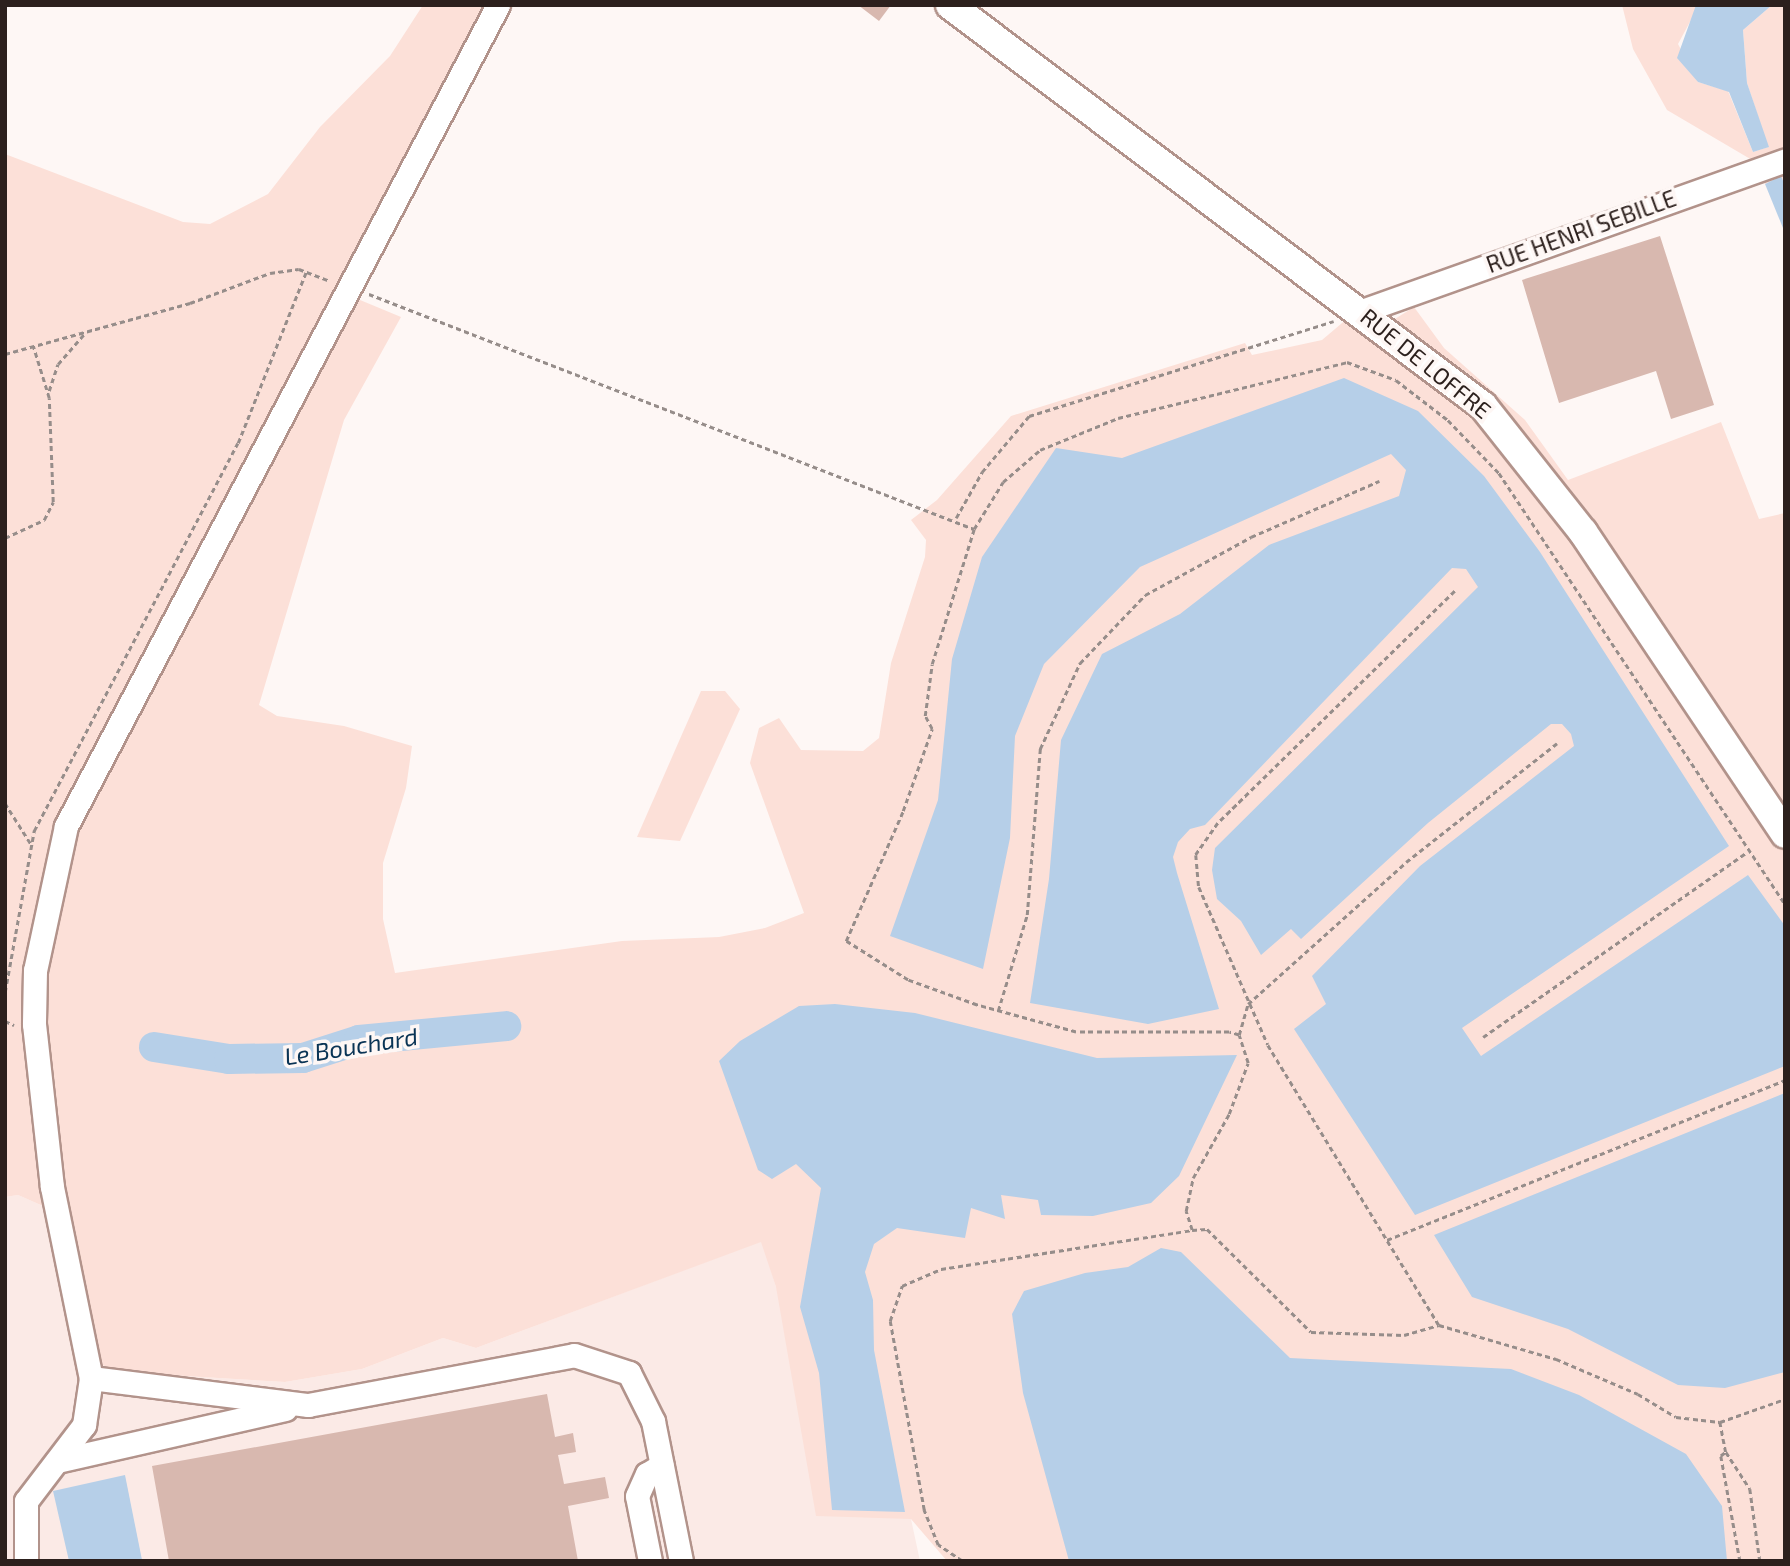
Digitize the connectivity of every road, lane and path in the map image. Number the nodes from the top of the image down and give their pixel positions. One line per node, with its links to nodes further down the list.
1 (498, 5): 5 (lane)
2 (950, 5): 6 (main road, RUE DE LOFFRE)
3 (1785, 160): 6 (lane, RUE HENRI SEBILLE)
4 (306, 271): 5 (path); 8 (path); 20 (path)
5 (351, 286): 13 (path); 32 (lane)
6 (1369, 307): 19 (main road, RUE DE LOFFRE)
7 (1335, 319): 13 (path)
8 (88, 330): 9 (path); 11 (path)
9 (33, 346): 10 (path); 11 (path)
10 (5, 354)
11 (49, 398): 15 (path)
12 (1379, 481): 25 (path)
13 (956, 518): 14 (path)
14 (974, 529): 21 (path); 25 (path)
15 (5, 538)
16 (1455, 591): 24 (path)
17 (1557, 743): 24 (path)
18 (5, 803): 20 (path)
19 (1785, 834)
20 (31, 844): 23 (path)
21 (1747, 852): 22 (path); 27 (path)
22 (1785, 904)
23 (5, 992)
24 (1248, 1004): 26 (path); 30 (path)
25 (998, 1011): 26 (path)
26 (1238, 1035): 29 (path)
27 (1483, 1037)
28 (1785, 1080): 30 (path)
29 (1192, 1230): 31 (path); 42 (path)
30 (1387, 1240): 31 (path)
31 (1438, 1325): 35 (path)
32 (91, 1378): 34 (lane); 37 (lane)
33 (1785, 1399): 35 (path)
34 (308, 1405): 37 (lane); 38 (lane)
35 (1720, 1422): 36 (path)
36 (1726, 1452): 43 (path); 44 (path)
37 (57, 1461): 39 (lane)
38 (662, 1465): 40 (lane); 41 (lane)
39 (26, 1561)
40 (650, 1561)
41 (681, 1561)
42 (962, 1561)
43 (1740, 1561)
44 (1760, 1561)

